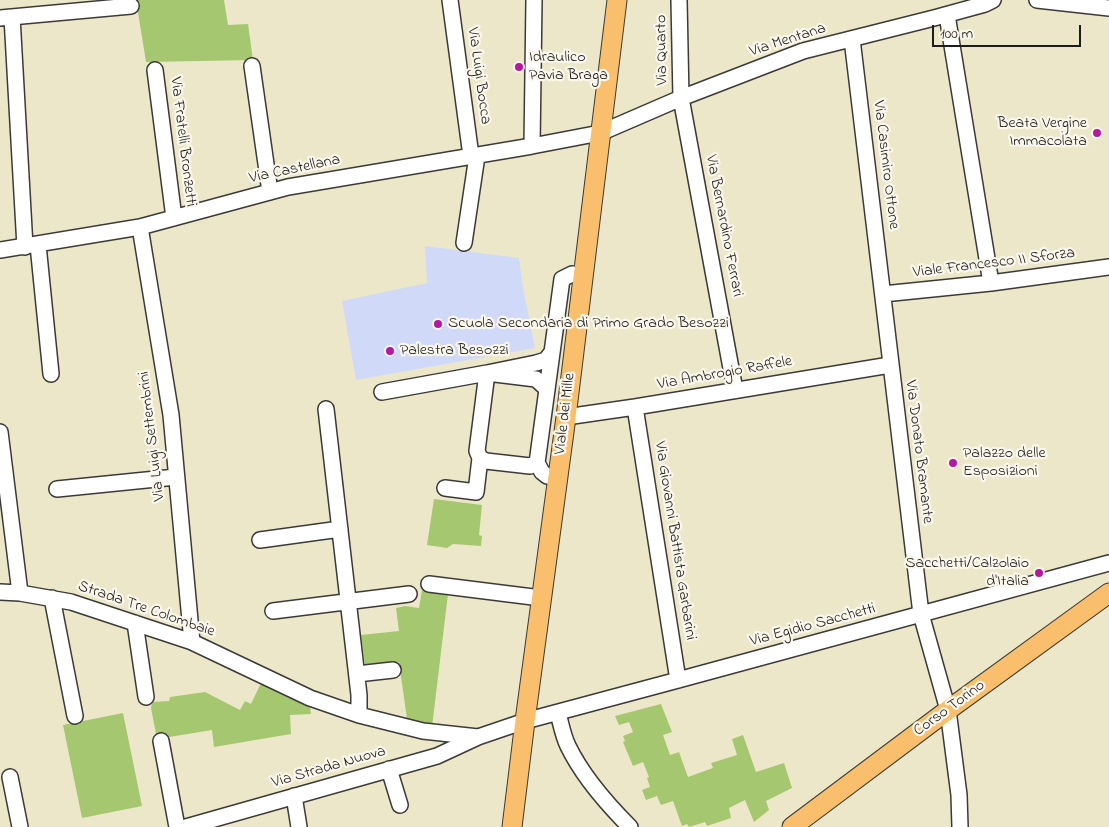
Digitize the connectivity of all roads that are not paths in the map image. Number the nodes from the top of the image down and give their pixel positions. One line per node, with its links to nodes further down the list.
1 (450, 0): 18 (street, Via Luigi Bocca)
2 (534, 0): 17 (street)
3 (606, 0): 16 (main road, Viale dei Mille)
4 (617, 0): 16 (main road, Viale dei Mille)
5 (679, 0): 15 (street, Via Quarto)
6 (993, 0): 10 (street, Via Mentana)
7 (1036, 0): 9 (street)
8 (131, 6): 11 (street)
9 (1109, 8)
10 (947, 14): 12 (street, Via Mentana); 27 (street)
11 (6, 18): 23 (street)
12 (852, 39): 15 (street, Via Mentana); 28 (street, Via Casimiro Ottone)
13 (252, 66): 19 (street)
14 (155, 70): 20 (street, Via Fratelli Bronzetti)
15 (681, 98): 16 (street, Via Mentana); 34 (street, Via Bernardino Ferrari)
16 (594, 134): 17 (street, Via Castellana); 26 (main road, Viale dei Mille)
17 (532, 146): 18 (street, Via Castellana)
18 (474, 156): 19 (street, Via Castellana); 22 (street, Via Luigi Bocca)
19 (270, 192): 20 (street, Via Castellana)
20 (174, 218): 21 (street, Via Castellana)
21 (140, 227): 23 (street, Via Castellana); 42 (street, Via Luigi Settembrini)
22 (464, 243)
23 (31, 246): 24 (street, Via Castellana); 32 (street)
24 (0, 250)
25 (1109, 268): 27 (street, Viale Francesco II Sforza)
26 (578, 275): 29 (street); 38 (main road, Viale dei Mille); 41 (main road, Viale dei Mille)
27 (991, 283): 28 (street, Viale Francesco II Sforza)
28 (883, 294): 30 (street, Via Donato Bramante)
29 (552, 352): 31 (street); 33 (street)
30 (890, 365): 34 (street, Via Ambrogio Raffele); 57 (street, Via Donato Bramante)
31 (487, 373): 33 (street); 35 (street); 40 (street)
32 (52, 374)
33 (547, 389): 41 (street)
34 (735, 390): 36 (street, Via Ambrogio Raffele)
35 (382, 392)
36 (635, 407): 38 (street, Via Ambrogio Raffele); 62 (street, Via Giovanni Battista Garbarini)
37 (326, 409): 45 (street)
38 (566, 417): 68 (main road, Viale dei Mille)
39 (0, 432): 50 (street)
40 (480, 458): 41 (street); 43 (street)
41 (542, 470): 53 (main road, Viale dei Mille)
42 (176, 477): 44 (street); 59 (street, Via Luigi Settembrini)
43 (445, 488)
44 (57, 489)
45 (340, 529): 46 (street); 55 (street)
46 (260, 540)
47 (1109, 563): 57 (street, Via Egidio Sacchetti)
48 (429, 584): 53 (street)
49 (0, 592): 50 (street, Strada Tre Colombaie)
50 (20, 593): 54 (street, Strada Tre Colombaie)
51 (1109, 593): 64 (main road, Corso Torino)
52 (409, 594): 55 (street)
53 (533, 597): 68 (main road, Viale dei Mille)
54 (52, 598): 58 (street, Strada Tre Colombaie); 67 (street)
55 (348, 602): 56 (street); 61 (street)
56 (273, 611)
57 (921, 614): 62 (street, Via Egidio Sacchetti); 64 (street, Via Donato Bramante)
58 (135, 623): 59 (street, Strada Tre Colombaie); 63 (street)
59 (192, 642): 66 (street, Strada Tre Colombaie)
60 (392, 670): 61 (street)
61 (357, 674): 66 (street)
62 (678, 680): 65 (street, Via Egidio Sacchetti)
63 (146, 697)
64 (948, 710): 82 (main road, Corso Torino); 83 (street, Via Donato Bramante)
65 (558, 713): 68 (street, Via Egidio Sacchetti); 81 (street)
66 (359, 715): 69 (street, Strada Tre Colombaie)
67 (75, 716)
68 (520, 722): 69 (street, Strada Tre Colombaie); 79 (main road, Viale dei Mille); 80 (main road, Viale dei Mille)
69 (478, 737): 71 (street, Via Strada Nuova)
70 (161, 741): 76 (street)
71 (389, 769): 73 (street, Via Strada Nuova); 74 (street)
72 (10, 777): 75 (street)
73 (294, 796): 77 (street, Via Strada Nuova); 78 (street)
74 (400, 805)
75 (20, 827)
76 (178, 827)
77 (186, 827)
78 (299, 827)
79 (504, 827)
80 (512, 827)
81 (630, 827)
82 (792, 827)
83 (960, 827)

